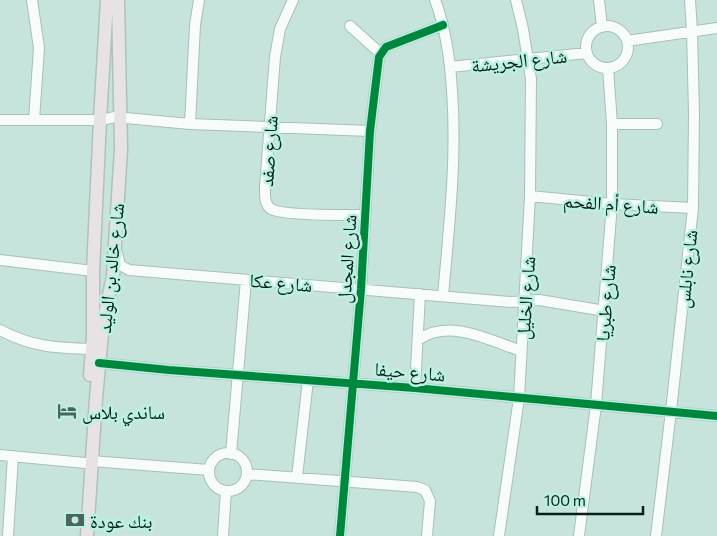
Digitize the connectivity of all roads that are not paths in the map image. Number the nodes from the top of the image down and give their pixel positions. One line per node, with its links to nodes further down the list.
1 (32, 0): 25 (street)
2 (107, 0): 21 (main road, شارع خالد بن الوليد)
3 (118, 0): 22 (main road, شارع خالد بن الوليد)
4 (199, 0): 27 (street)
5 (293, 0): 30 (street, شارع صفد)
6 (435, 0): 10 (street)
7 (516, 0): 18 (street, شارع الخليل)
8 (599, 0): 12 (street)
9 (690, 0): 14 (street, شارع نابلس)
10 (443, 24): 16 (street); 19 (street)
11 (350, 26): 16 (street)
12 (602, 27): 15 (street); 17 (street)
13 (717, 28): 14 (street)
14 (692, 31): 15 (street); 34 (street, شارع نابلس)
15 (627, 41): 20 (street)
16 (380, 53): 31 (street, شارع المجدل)
17 (587, 53): 18 (street, شارع الجريشة); 20 (street)
18 (528, 58): 19 (street, شارع الجريشة); 32 (street, شارع الخليل)
19 (450, 67): 43 (street)
20 (608, 68): 28 (street, شارع طبريا)
21 (101, 104): 22 (main road); 26 (main road, شارع خالد بن الوليد)
22 (119, 104): 23 (main road, شارع خالد بن الوليد)
23 (122, 119): 26 (street); 27 (street); 36 (main road, شارع خالد بن الوليد)
24 (0, 120): 25 (street)
25 (34, 120): 26 (street)
26 (100, 120): 38 (main road, شارع خالد بن الوليد)
27 (190, 124): 30 (street)
28 (612, 124): 29 (street); 33 (street, شارع طبريا)
29 (657, 124)
30 (270, 127): 31 (street); 35 (street, شارع صفد)
31 (370, 131): 35 (street, شارع المجدل)
32 (530, 196): 33 (street, شارع أم الفحم); 44 (street, شارع الخليل)
33 (612, 204): 34 (street, شارع أم الفحم); 45 (street, شارع طبريا)
34 (693, 208): 57 (street, شارع نابلس)
35 (366, 215): 41 (street, شارع المجدل)
36 (114, 245): 39 (main road, شارع خالد بن الوليد); 40 (street, شارع عكا)
37 (0, 260): 38 (street)
38 (93, 271): 39 (main road); 48 (main road, شارع خالد بن الوليد)
39 (113, 276): 50 (main road, شارع خالد بن الوليد)
40 (246, 280): 41 (street, شارع عكا); 51 (street)
41 (362, 289): 42 (street, شارع عكا); 53 (street, شارع المجدل)
42 (420, 294): 43 (street, شارع عكا); 47 (street)
43 (443, 296): 44 (street, شارع عكا)
44 (524, 301): 45 (street, شارع عكا); 49 (street, شارع الخليل)
45 (604, 311): 56 (street, شارع طبريا)
46 (0, 330): 48 (street)
47 (418, 340): 49 (street); 54 (street)
48 (92, 349): 62 (main road, شارع خالد بن الوليد)
49 (521, 351): 55 (street, شارع الخليل)
50 (99, 363): 51 (street, شارع حيفا); 62 (main road, شارع خالد بن الوليد)
51 (238, 375): 52 (street, شارع حيفا); 59 (street)
52 (308, 380): 53 (street, شارع حيفا); 65 (street)
53 (353, 383): 54 (street, شارع حيفا); 66 (street, شارع المجدل)
54 (415, 388): 55 (street, شارع حيفا)
55 (519, 398): 56 (street, شارع حيفا); 74 (street, شارع الخليل)
56 (596, 405): 57 (street, شارع حيفا); 75 (street, شارع طبريا)
57 (672, 412): 58 (street, شارع حيفا); 76 (street, شارع نابلس)
58 (717, 416)
59 (231, 454): 63 (street); 64 (street)
60 (0, 455): 61 (street)
61 (13, 456): 62 (street); 68 (street)
62 (88, 462): 63 (street); 69 (main road, شارع خالد بن الوليد); 70 (main road, شارع خالد بن الوليد)
63 (210, 470): 67 (street)
64 (247, 474): 65 (street); 67 (street)
65 (297, 477): 66 (street)
66 (344, 480): 72 (street, شارع المجدل); 73 (street)
67 (226, 491): 71 (street)
68 (8, 536)
69 (79, 536)
70 (87, 536)
71 (223, 536)
72 (340, 536)
73 (427, 536)
74 (499, 536)
75 (579, 536)
76 (656, 536)

